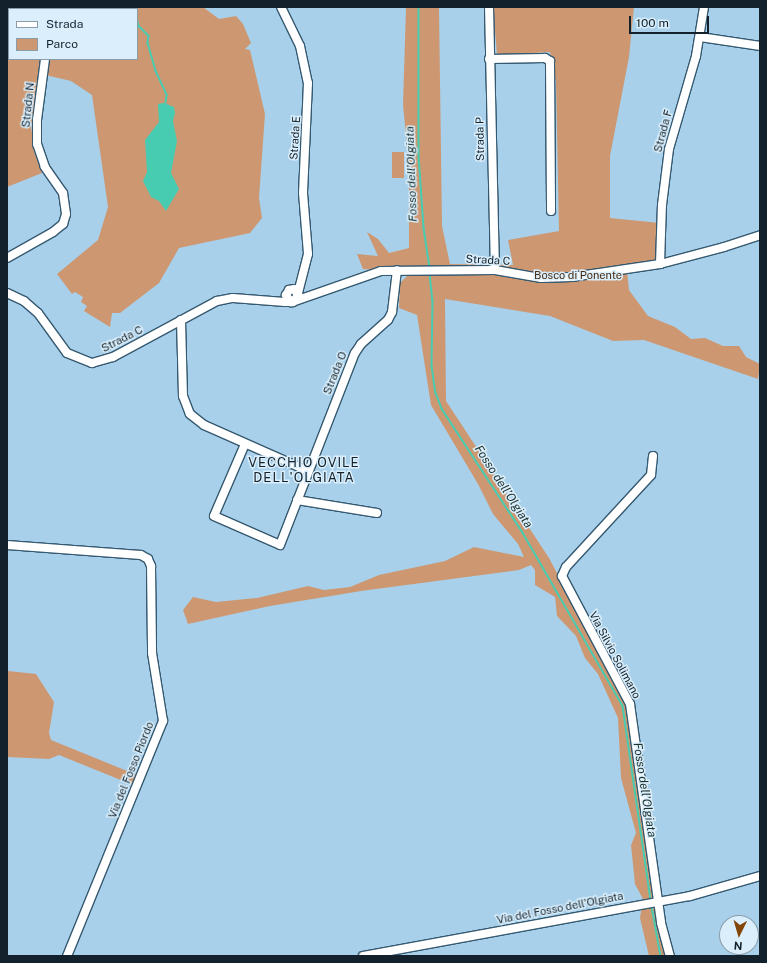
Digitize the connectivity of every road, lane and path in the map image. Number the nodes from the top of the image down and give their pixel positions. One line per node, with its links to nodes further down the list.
1 (280, 7): 14 (street, Strada E)
2 (489, 7): 6 (street, Strada P)
3 (704, 7): 4 (street, Strada F)
4 (700, 37): 5 (street); 11 (street, Strada F)
5 (760, 46)
6 (489, 58): 8 (street); 13 (street, Strada P)
7 (45, 60): 10 (street, Strada N)
8 (551, 211)
9 (760, 234): 11 (street, Strada C)
10 (7, 258)
11 (660, 264): 13 (street, Strada C)
12 (397, 270): 13 (street, Strada C); 17 (street, Strada C); 22 (street, Strada O)
13 (495, 270)
14 (303, 276): 15 (street); 17 (street, Strada E)
15 (288, 290): 17 (street); 18 (street, Strada C)
16 (7, 293): 19 (street, Strada C)
17 (296, 298): 18 (street, Strada C)
18 (268, 300): 19 (street, Strada C)
19 (181, 320): 20 (street)
20 (245, 444): 22 (street); 23 (street, Strada O)
21 (653, 456): 27 (street, Via Silvio Solimano)
22 (308, 471): 23 (street, Strada O)
23 (297, 500): 24 (street)
24 (377, 513)
25 (7, 545): 28 (street, Via del Fosso Piordo)
26 (760, 876): 27 (street, Via del Fosso dell'Olgiata)
27 (654, 903): 29 (street, Via del Fosso dell'Olgiata); 30 (street)
28 (67, 956)
29 (363, 956)
30 (670, 956)

